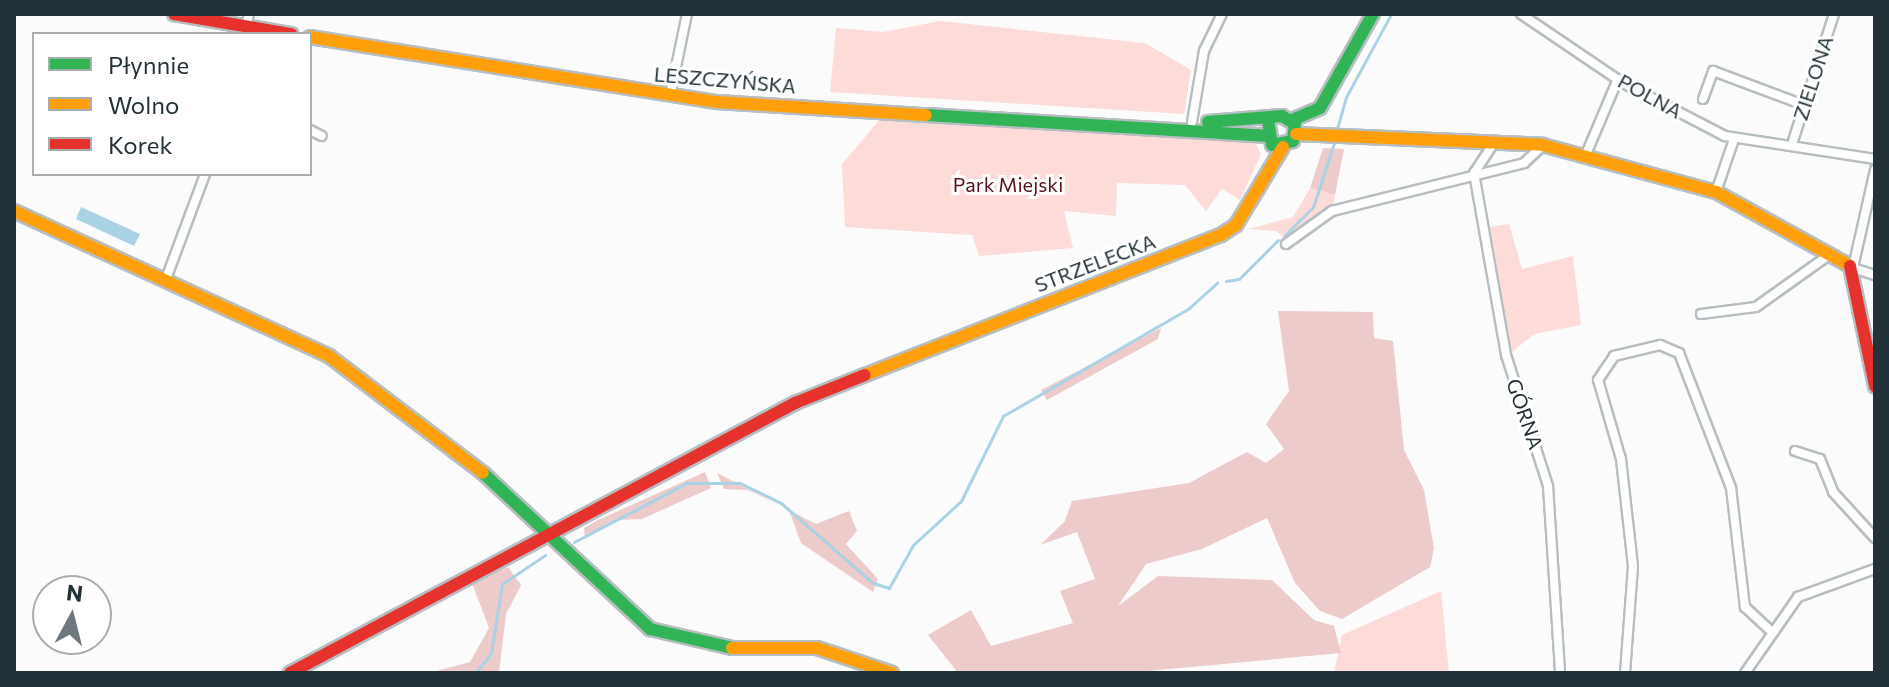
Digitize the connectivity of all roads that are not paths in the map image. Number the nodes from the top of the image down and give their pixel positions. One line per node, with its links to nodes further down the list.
1 (174, 14): 7 (street)
2 (687, 14): 11 (street)
3 (1222, 14): 17 (street)
4 (1373, 14): 14 (street)
5 (1521, 14): 10 (street, POLNA)
6 (1834, 14): 13 (street, ZIELONA)
7 (247, 25): 8 (street)
8 (281, 32)
9 (313, 38): 11 (street, LESZCZYŃSKA)
10 (1618, 79): 25 (street, POLNA); 30 (street)
11 (670, 97): 18 (street, LESZCZYŃSKA)
12 (1703, 99): 13 (street)
13 (1804, 105): 27 (street, ZIELONA)
14 (1320, 108): 15 (street); 20 (street)
15 (1292, 120): 16 (street, LESZCZYŃSKA); 21 (street)
16 (1268, 121): 17 (street, LESZCZYŃSKA); 23 (street, STRZELECKA)
17 (1192, 122): 18 (street, LESZCZYŃSKA)
18 (1135, 123): 23 (street, LESZCZYŃSKA)
19 (312, 131): 22 (street)
20 (1327, 133): 21 (street); 24 (street)
21 (1296, 134): 29 (street, STRZELECKA)
22 (322, 136)
23 (1267, 139): 29 (street, LESZCZYŃSKA); 36 (street, STRZELECKA)
24 (1472, 139): 26 (street); 31 (street)
25 (1734, 139): 27 (street, POLNA); 37 (street)
26 (1496, 141): 28 (street); 31 (street)
27 (1793, 141): 32 (street, POLNA)
28 (1543, 145): 30 (street); 34 (street)
29 (1283, 147): 36 (street, STRZELECKA)
30 (1587, 152): 37 (street)
31 (1480, 158): 34 (street)
32 (1875, 159)
33 (1875, 170): 41 (street)
34 (1474, 173): 39 (street); 53 (street, GÓRNA)
35 (204, 176): 43 (street)
36 (1256, 185): 48 (street, STRZELECKA)
37 (1716, 192): 40 (street)
38 (14, 211): 43 (street)
39 (1286, 244)
40 (1829, 255): 41 (street); 44 (street)
41 (1853, 268): 42 (street); 45 (street)
42 (1875, 275)
43 (166, 279): 48 (street)
44 (1701, 314)
45 (1875, 386)
46 (1795, 451): 47 (street)
47 (1875, 538)
48 (547, 539): 51 (street, STRZELECKA); 52 (street)
49 (1875, 569): 50 (street)
50 (1770, 630): 54 (street); 55 (street)
51 (290, 673)
52 (892, 673)
53 (1560, 673)
54 (1625, 673)
55 (1745, 673)

